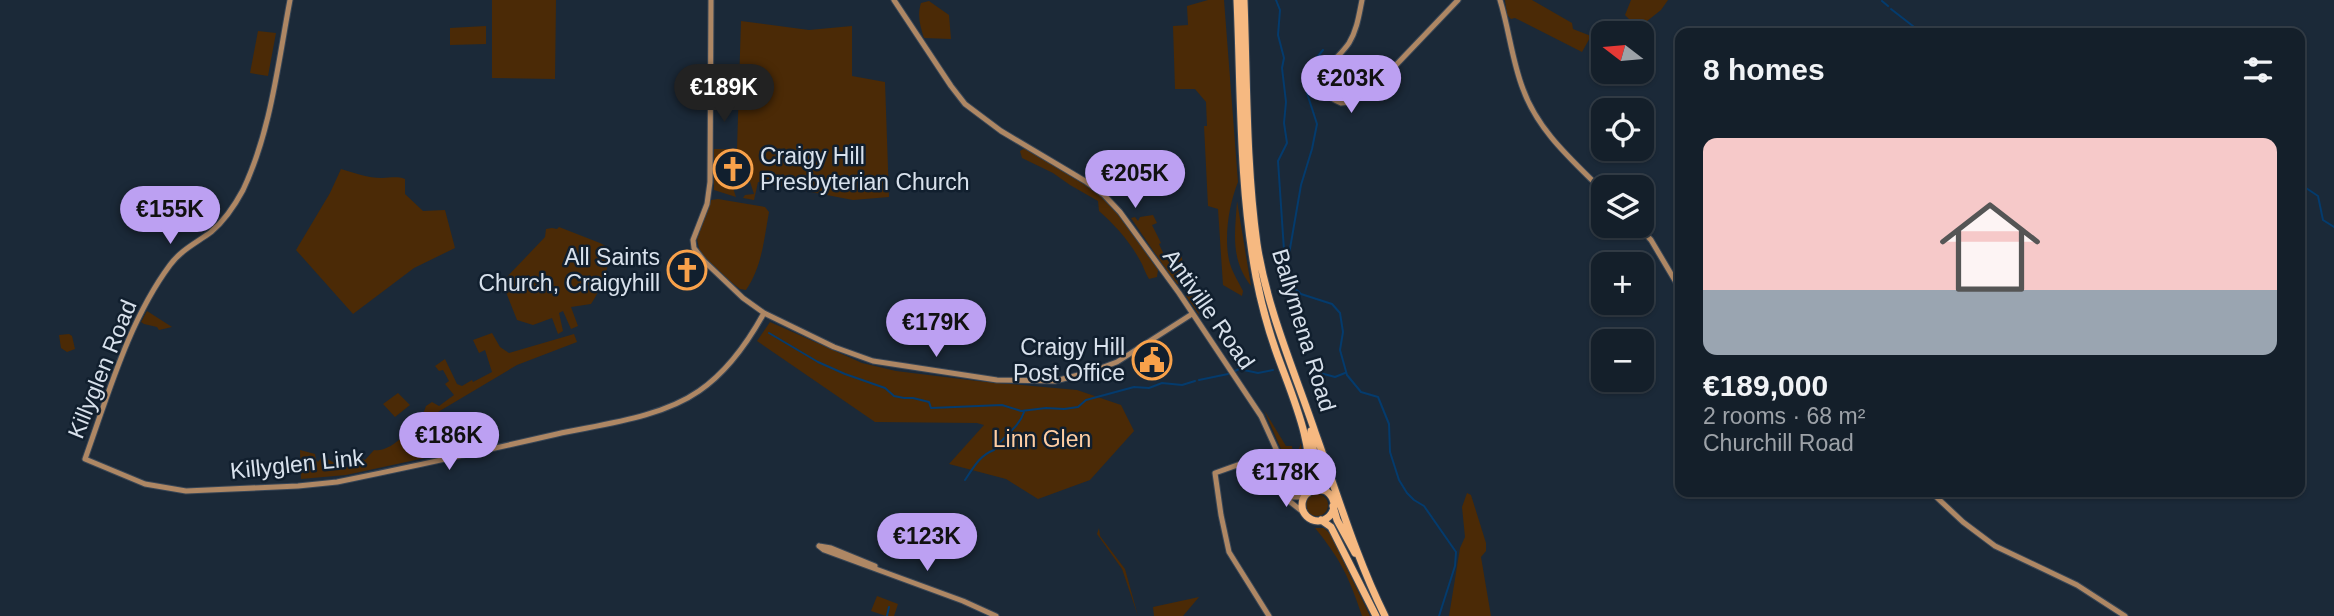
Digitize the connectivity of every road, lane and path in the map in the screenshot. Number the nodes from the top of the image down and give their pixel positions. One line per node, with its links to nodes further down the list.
1 (290, 0): 16 (street, Killyglen Road)
2 (711, 0): 12 (street)
3 (894, 0): 13 (street, Antiville Road)
4 (1237, 0): 19 (highway, Ballymena Road)
5 (1244, 0): 14 (highway, Ballymena Road)
6 (1362, 0): 7 (street)
7 (1458, 0)
8 (1500, 0): 9 (street)
9 (1591, 179)
10 (1647, 238): 11 (street)
11 (1675, 281)
12 (764, 313): 13 (street); 16 (street, Killyglen Link)
13 (1192, 314): 15 (street, Antiville Road)
14 (1301, 393): 18 (highway); 25 (highway, Ballymena Road)
15 (1277, 452): 17 (street, Antiville Road); 27 (street)
16 (85, 459)
17 (1282, 489): 19 (street); 22 (street)
18 (1324, 490): 19 (highway); 21 (highway)
19 (1306, 495): 22 (highway)
20 (1936, 497): 30 (street)
21 (1333, 506): 23 (highway); 25 (highway)
22 (1303, 512): 23 (highway)
23 (1321, 520): 28 (highway)
24 (818, 545): 26 (street)
25 (1379, 603): 29 (highway, Ballymena Road)
26 (996, 616)
27 (1269, 616)
28 (1376, 616)
29 (1385, 616)
30 (2125, 616)

